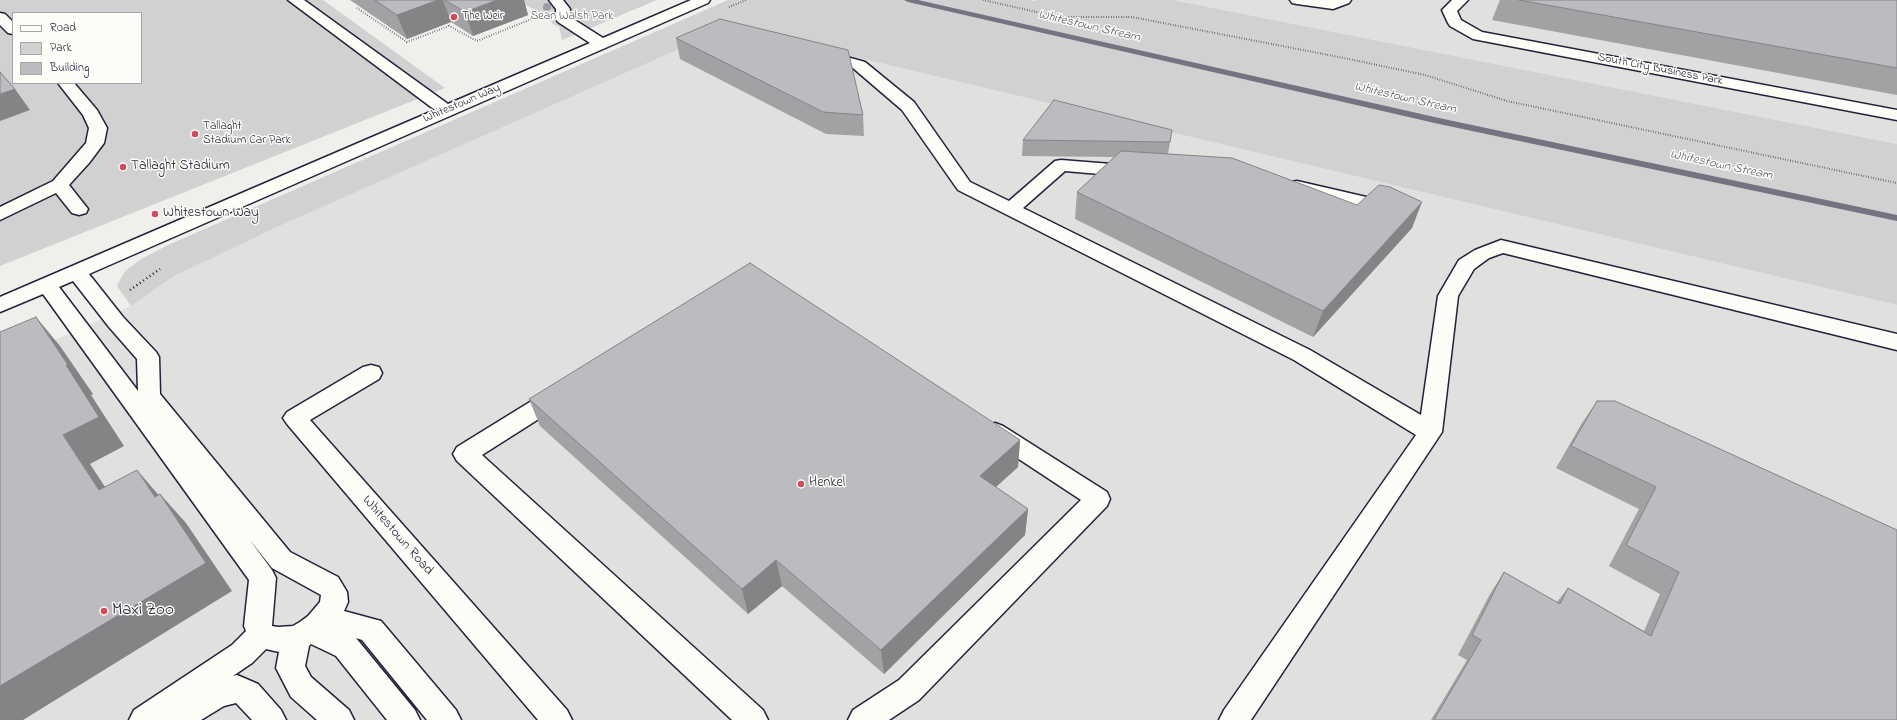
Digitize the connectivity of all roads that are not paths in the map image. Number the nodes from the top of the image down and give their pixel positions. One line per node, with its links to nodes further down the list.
1 (295, 0): 12 (street)
2 (556, 0): 9 (street)
3 (703, 0): 9 (street, Whitestown Way)
4 (1297, 0): 5 (street)
5 (1344, 0)
6 (1461, 0): 13 (street, South City Business Park)
7 (0, 17): 8 (street)
8 (12, 29)
9 (602, 44): 12 (street, Whitestown Way)
10 (808, 52): 19 (street)
11 (67, 84): 16 (street)
12 (446, 111): 21 (street, Whitestown Way)
13 (1897, 115)
14 (1149, 169): 19 (street)
15 (1280, 182): 17 (street)
16 (59, 186): 18 (street); 20 (street)
17 (1381, 206)
18 (79, 208)
19 (1011, 209): 28 (street)
20 (0, 214)
21 (76, 272): 22 (street, Whitestown Way); 29 (street)
22 (47, 285): 23 (street, Whitestown Way); 30 (street)
23 (0, 305)
24 (1897, 342): 28 (street)
25 (371, 373): 37 (street, Whitestown Road)
26 (578, 382): 38 (street)
27 (978, 421): 39 (street)
28 (1430, 432): 40 (street)
29 (310, 629): 30 (street); 34 (street); 35 (street); 36 (street)
30 (261, 635): 31 (street)
31 (144, 720)
32 (174, 720): 33 (street)
33 (271, 720)
34 (339, 720)
35 (405, 720)
36 (446, 720)
37 (557, 720)
38 (753, 720)
39 (863, 720)
40 (1234, 720)

